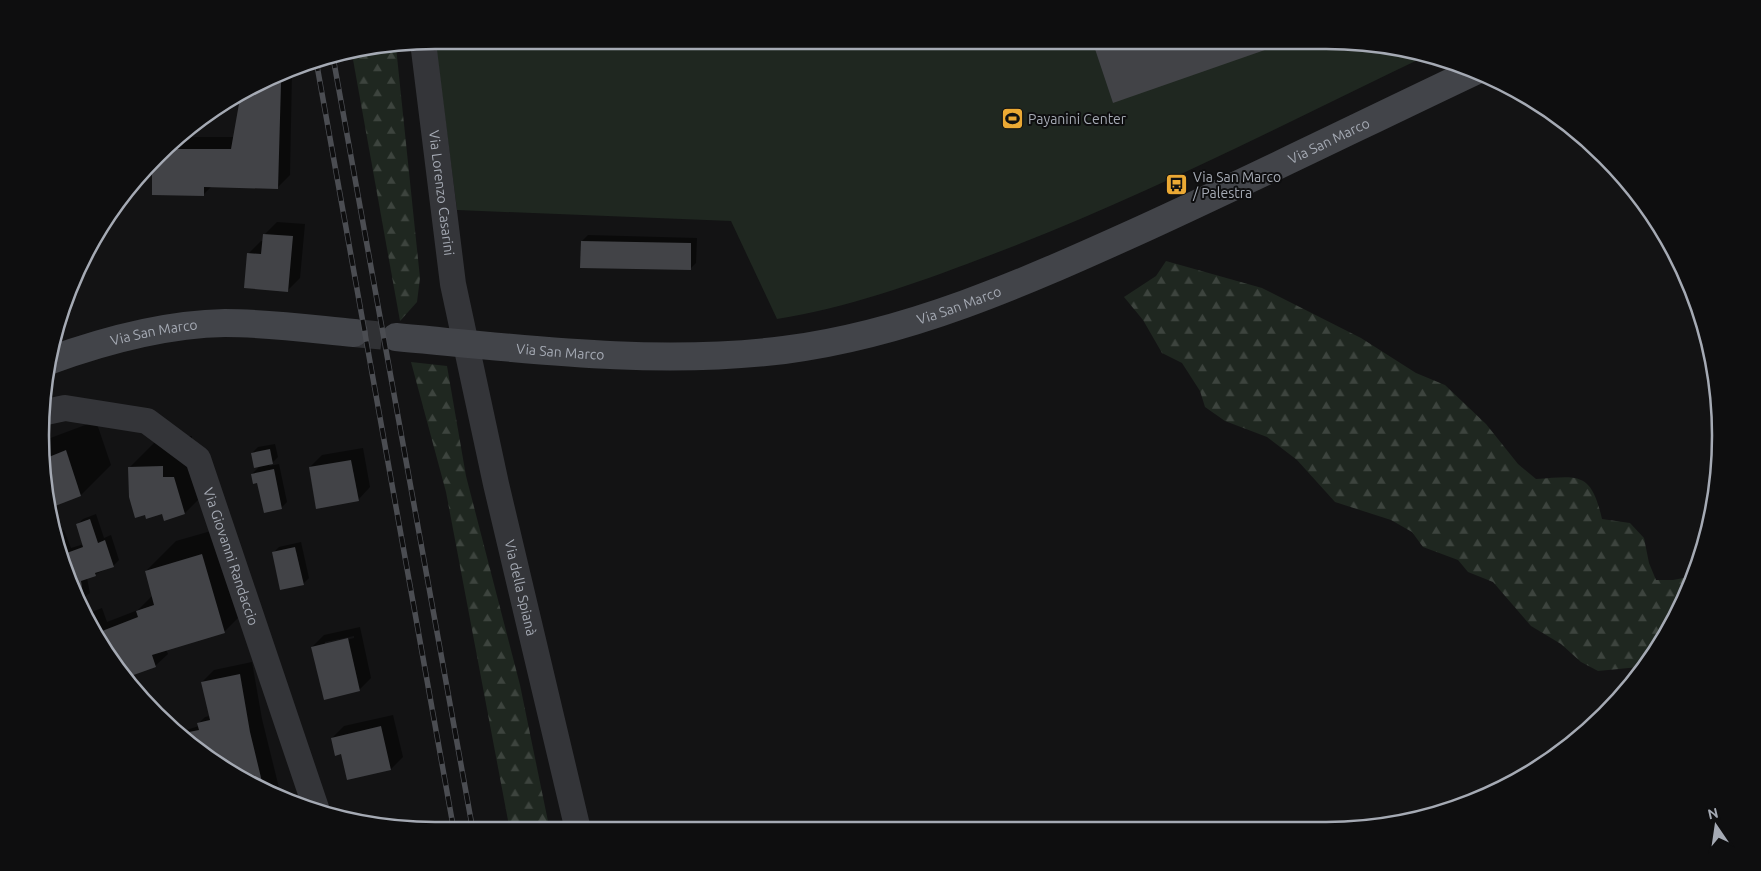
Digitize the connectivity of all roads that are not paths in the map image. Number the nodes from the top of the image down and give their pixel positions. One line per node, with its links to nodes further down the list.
1 (424, 49): 5 (street, Via Lorenzo Casarini)
2 (1466, 75): 5 (main road, Via San Marco)
3 (354, 333): 6 (main road, Via San Marco)
4 (396, 337): 5 (main road, Via San Marco)
5 (466, 343): 9 (street, Via della Spianà)
6 (56, 358)
7 (50, 411): 8 (street, Via Giovanni Randaccio)
8 (315, 803)
9 (576, 822)

